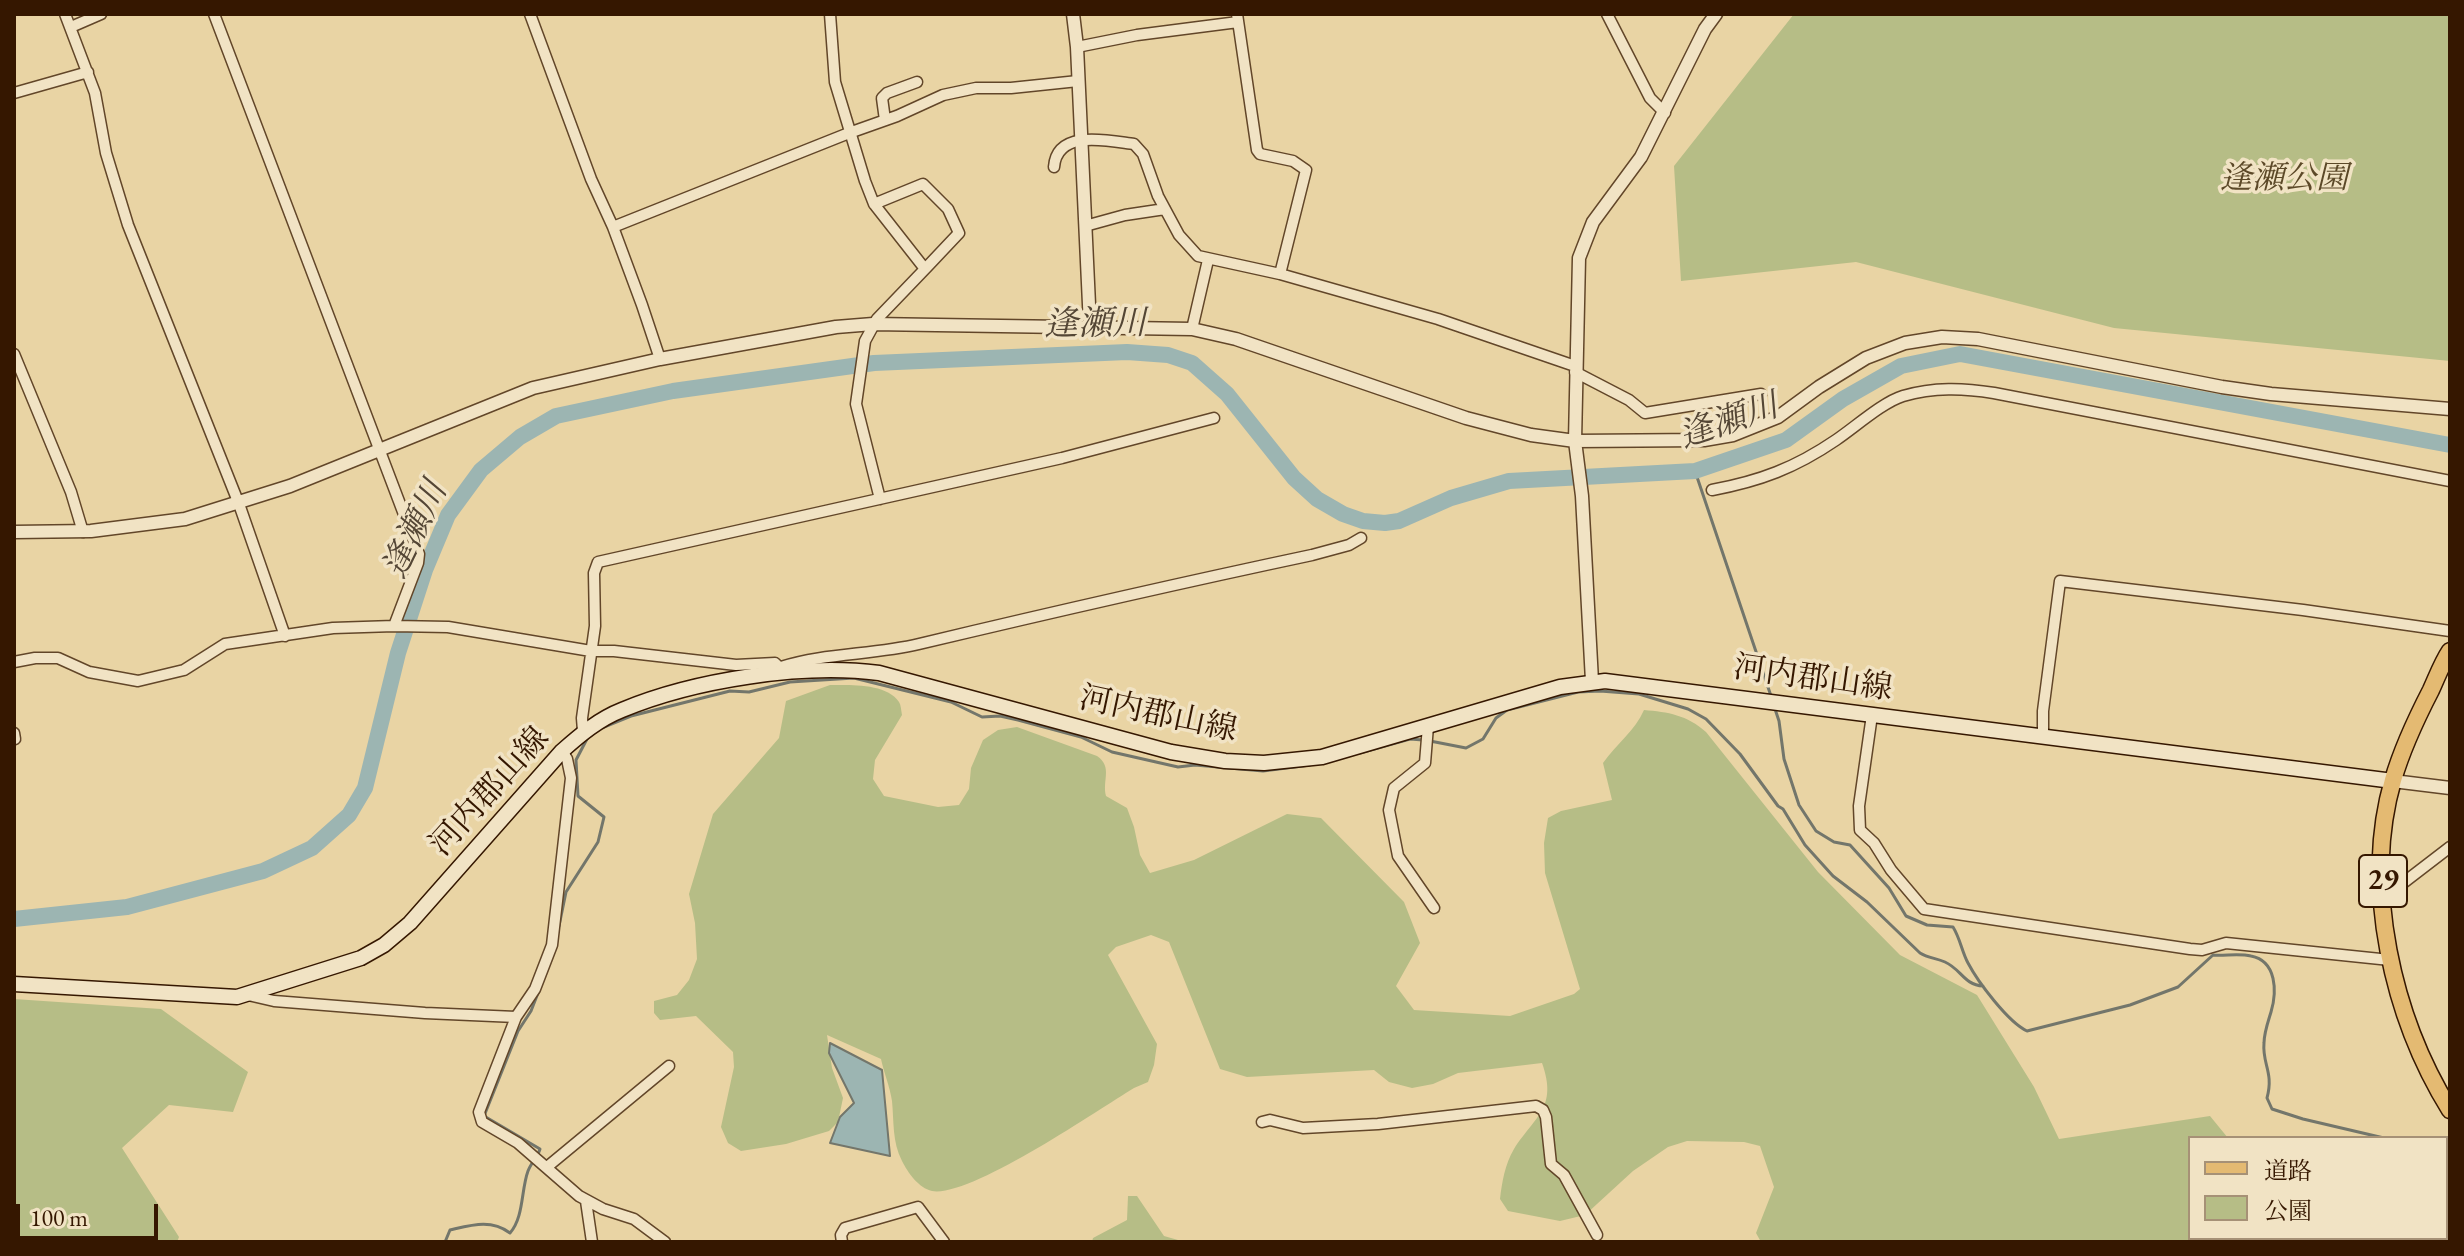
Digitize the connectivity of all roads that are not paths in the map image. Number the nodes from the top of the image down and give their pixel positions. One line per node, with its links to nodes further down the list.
1 (65, 14): 10 (street)
2 (101, 14): 10 (street)
3 (214, 14): 38 (street)
4 (530, 14): 24 (street)
5 (830, 14): 18 (street)
6 (1073, 14): 11 (street)
7 (1607, 14): 16 (street)
8 (1716, 14): 16 (street)
9 (1237, 18): 11 (street); 27 (street)
10 (71, 27): 12 (street)
11 (1077, 47): 13 (street)
12 (88, 72): 15 (street); 42 (street)
13 (1078, 81): 17 (street); 19 (street)
14 (917, 82): 17 (street)
15 (14, 93)
16 (1665, 113): 33 (street)
17 (885, 120): 18 (street)
18 (849, 133): 21 (street); 24 (street)
19 (1081, 140): 20 (street); 22 (street); 23 (street)
20 (1054, 167)
21 (874, 204): 26 (street); 26 (street)
22 (1165, 209): 23 (street); 25 (street)
23 (1085, 226): 29 (street)
24 (613, 227): 32 (street)
25 (1208, 260): 27 (street); 30 (street)
26 (925, 269): 28 (street)
27 (1280, 274): 33 (street)
28 (873, 324): 29 (street); 32 (street); 41 (street)
29 (1090, 326): 30 (street)
30 (1192, 329): 37 (street)
31 (14, 354): 44 (street)
32 (660, 359): 38 (street)
33 (1575, 369): 34 (street); 37 (street)
34 (1761, 394)
35 (2450, 409): 37 (street)
36 (1214, 418): 41 (street)
37 (1576, 444): 53 (street)
38 (379, 450): 42 (street); 46 (street)
39 (2450, 481): 40 (street)
40 (1712, 490)
41 (880, 499): 49 (street)
42 (239, 504): 44 (street); 48 (street)
43 (14, 532): 44 (street)
44 (83, 532)
45 (1361, 538): 52 (street)
46 (394, 626): 48 (street); 49 (street)
47 (2450, 631): 57 (street)
48 (285, 636): 51 (street)
49 (591, 651): 52 (street); 56 (street)
50 (2449, 655): 59 (main road, 29)
51 (14, 662)
52 (783, 670): 55 (main road, 河内郡山線); 56 (main road, 河内郡山線)
53 (1592, 681): 54 (main road, 河内郡山線); 55 (main road, 河内郡山線)
54 (1872, 715): 57 (main road, 河内郡山線); 64 (street)
55 (1428, 726): 63 (street)
56 (583, 731): 58 (main road, 河内郡山線)
57 (2043, 737): 59 (main road, 河内郡山線)
58 (562, 751): 66 (main road, 河内郡山線); 67 (street)
59 (2393, 781): 60 (street); 62 (main road, 29)
60 (2450, 788)
61 (2450, 847): 62 (street)
62 (2383, 894): 64 (main road, 29)
63 (1434, 908)
64 (2390, 960): 69 (main road, 29)
65 (14, 984): 66 (main road, 河内郡山線)
66 (248, 995): 67 (street)
67 (516, 1017): 71 (street)
68 (669, 1066): 71 (street)
69 (2450, 1110)
70 (1262, 1122): 73 (street)
71 (547, 1167): 72 (street)
72 (586, 1201): 74 (street); 75 (street)
73 (1597, 1235)
74 (592, 1242)
75 (665, 1242)
76 (842, 1242): 77 (street)
77 (944, 1242)

